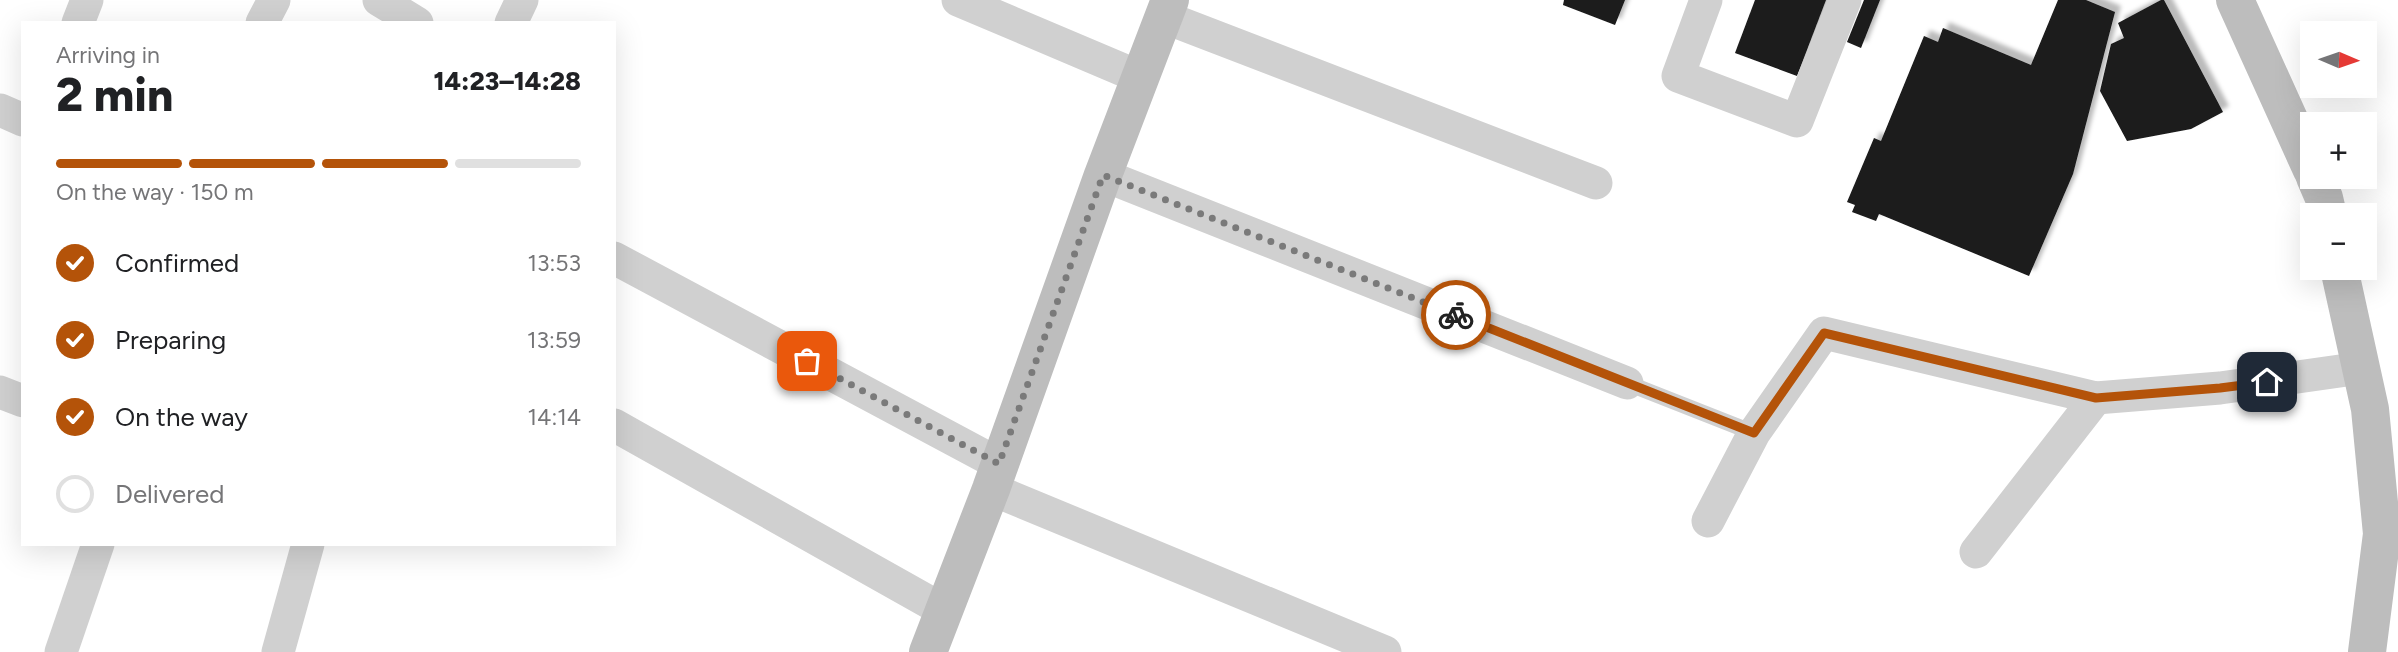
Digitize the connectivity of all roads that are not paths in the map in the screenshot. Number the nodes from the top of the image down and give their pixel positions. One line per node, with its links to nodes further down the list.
1 (87, 0): 10 (street)
2 (274, 0): 11 (street)
3 (379, 0): 12 (street)
4 (522, 0): 13 (street)
5 (958, 0): 14 (street)
6 (1706, 0): 7 (street)
7 (1845, 0)
8 (2235, 0): 17 (street)
9 (1167, 9): 14 (street); 19 (street)
10 (79, 21)
11 (263, 21)
12 (414, 21)
13 (512, 21)
14 (1142, 78): 18 (street)
15 (0, 110): 16 (street)
16 (21, 119)
17 (2300, 144)
18 (1103, 175): 23 (street); 29 (street)
19 (1596, 183)
20 (616, 259): 29 (street)
21 (2342, 280): 22 (street)
22 (2361, 368): 25 (street); 39 (street)
23 (1627, 383): 28 (lane)
24 (0, 392): 26 (street)
25 (2096, 398): 28 (street); 33 (street)
26 (21, 400)
27 (616, 426): 34 (street)
28 (1754, 433): 30 (street)
29 (995, 476): 34 (street); 38 (street)
30 (1708, 521)
31 (96, 546): 36 (street)
32 (308, 546): 35 (street)
33 (1976, 552)
34 (943, 610): 37 (street)
35 (284, 650)
36 (61, 652)
37 (928, 652)
38 (1385, 652)
39 (2367, 652)

